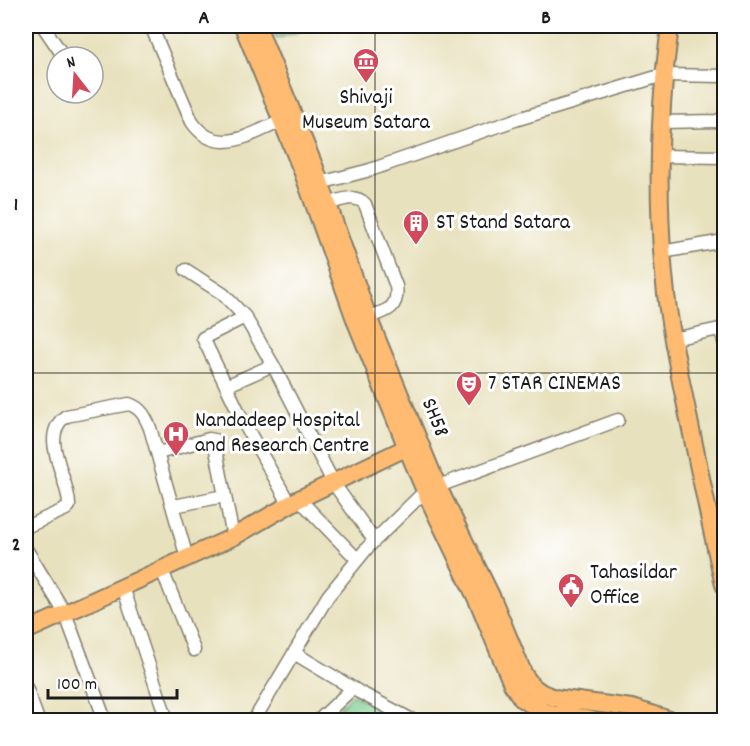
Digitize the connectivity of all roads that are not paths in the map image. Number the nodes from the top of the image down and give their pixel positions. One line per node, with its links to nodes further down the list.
1 (43, 26): 6 (street)
2 (151, 26): 10 (street)
3 (243, 26): 10 (main road, SH58 / SH58)
4 (257, 26): 14 (main road, SH58 / SH58)
5 (670, 26): 7 (main road)
6 (56, 45)
7 (663, 75): 8 (street); 11 (main road); 14 (street)
8 (724, 76)
9 (724, 118): 11 (street)
10 (282, 121): 15 (main road, SH58 / SH58)
11 (661, 122): 12 (main road)
12 (659, 156): 13 (street); 17 (main road)
13 (724, 157)
14 (320, 183): 15 (main road, SH58 / SH58)
15 (322, 207): 20 (main road, SH58 / SH58); 20 (street)
16 (724, 241): 17 (street)
17 (662, 252): 22 (main road)
18 (186, 270): 19 (street)
19 (245, 317): 24 (street); 25 (street)
20 (362, 319): 27 (main road, SH58 / SH58)
21 (723, 328): 22 (street); 23 (street)
22 (673, 339): 41 (main road)
23 (724, 342)
24 (273, 365): 25 (street); 29 (street)
25 (226, 386): 32 (street)
26 (618, 420): 30 (street)
27 (413, 445): 29 (main road); 30 (main road, SH58 / SH58)
28 (158, 453): 31 (street); 33 (street); 34 (street)
29 (334, 484): 32 (main road); 36 (street)
30 (431, 488): 36 (street); 45 (main road, SH58 / SH58)
31 (224, 495): 33 (street); 35 (street)
32 (294, 502): 35 (main road); 39 (street)
33 (174, 506): 38 (street)
34 (26, 526)
35 (233, 537): 38 (main road)
36 (374, 540): 39 (street)
37 (26, 549): 43 (street)
38 (187, 558): 40 (main road)
39 (357, 559): 47 (street)
40 (162, 570): 42 (main road); 46 (street)
41 (724, 585)
42 (123, 587): 43 (main road); 55 (street)
43 (65, 614): 44 (main road); 54 (street)
44 (26, 632)
45 (502, 640): 50 (main road, SH58 / SH58); 51 (main road, SH58 / SH58)
46 (194, 650)
47 (294, 653): 49 (street); 56 (street)
48 (26, 687): 53 (street)
49 (353, 688): 57 (street); 58 (street)
50 (574, 701): 52 (main road); 60 (main road, SH58 / SH58)
51 (543, 711): 52 (main road); 59 (main road, SH58 / SH58)
52 (594, 715)
53 (38, 720)
54 (105, 720)
55 (167, 720)
56 (254, 720)
57 (319, 720)
58 (412, 720)
59 (569, 720)
60 (670, 720)

